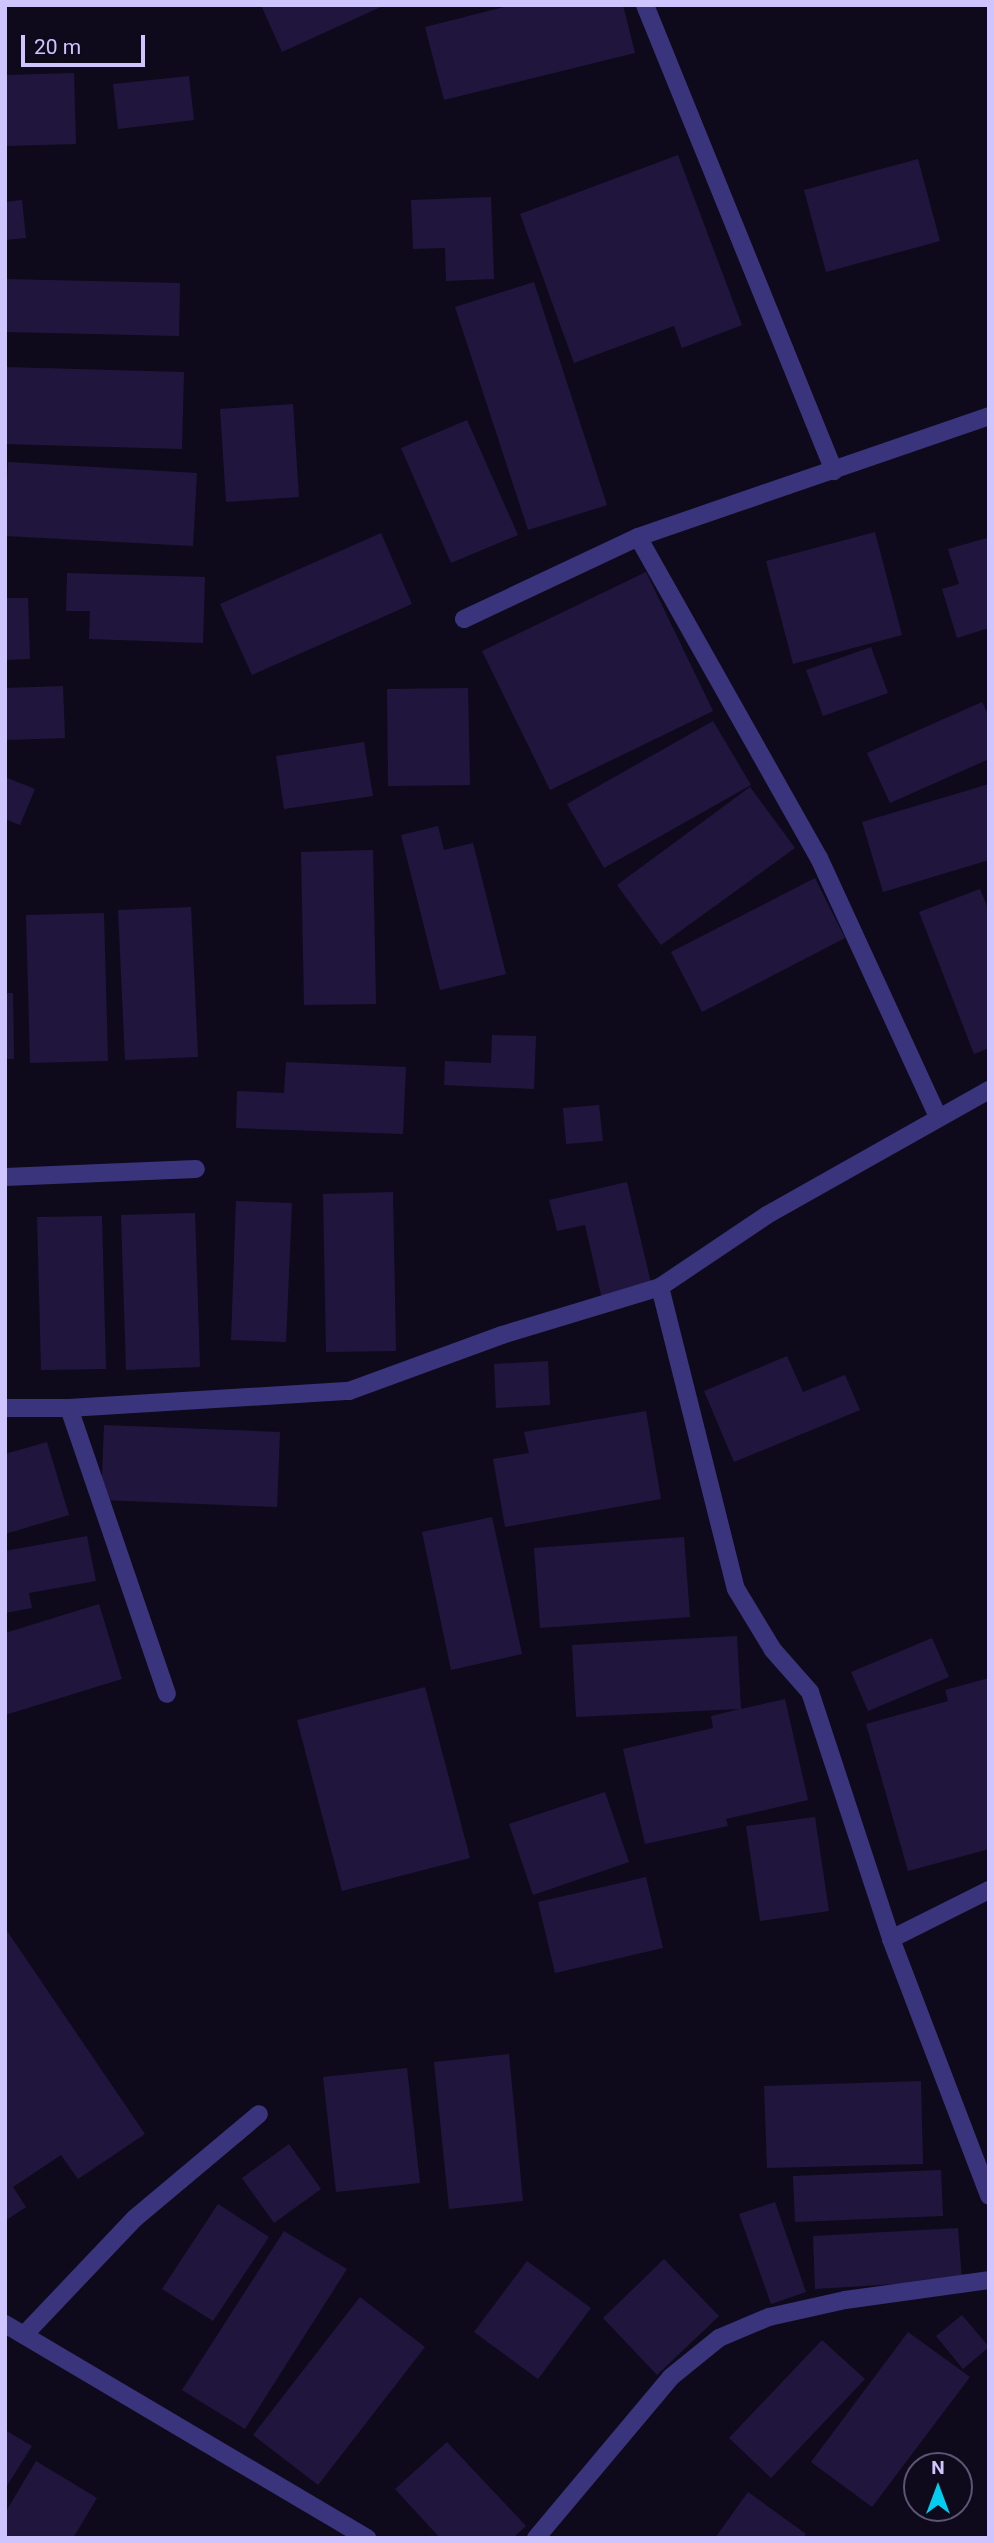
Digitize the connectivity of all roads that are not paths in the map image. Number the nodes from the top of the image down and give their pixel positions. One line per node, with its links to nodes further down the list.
1 (645, 5): 3 (street)
2 (989, 416): 3 (street)
3 (834, 471): 4 (street)
4 (638, 537): 5 (street); 7 (street)
5 (464, 620)
6 (989, 1090): 7 (street)
7 (938, 1117): 10 (street)
8 (196, 1168): 9 (street)
9 (5, 1177)
10 (660, 1287): 12 (street); 15 (street)
11 (5, 1408): 12 (street)
12 (69, 1408): 13 (street)
13 (167, 1694)
14 (989, 1890): 15 (street)
15 (891, 1939): 17 (street)
16 (259, 2114): 20 (street)
17 (989, 2196)
18 (989, 2280): 22 (street)
19 (5, 2323): 20 (street)
20 (24, 2335): 21 (street)
21 (367, 2538)
22 (536, 2538)

